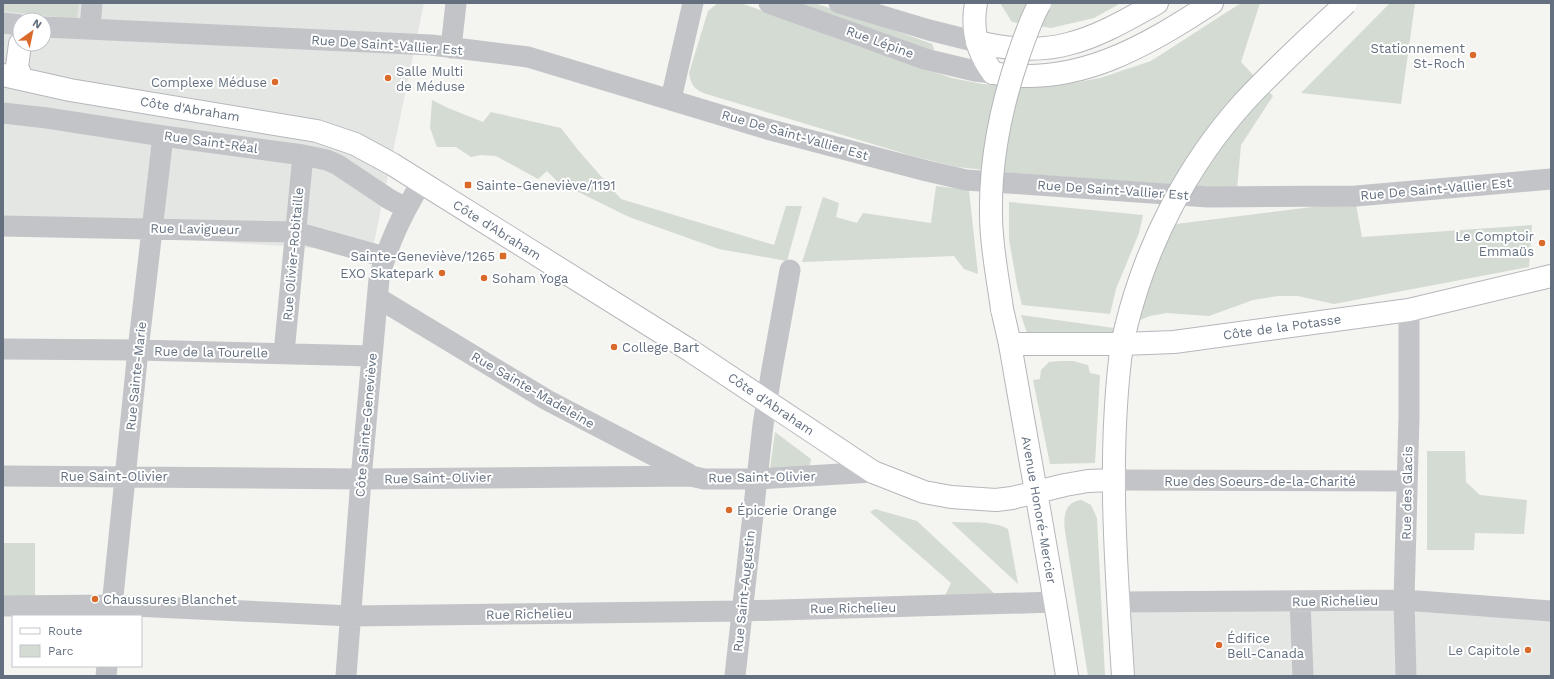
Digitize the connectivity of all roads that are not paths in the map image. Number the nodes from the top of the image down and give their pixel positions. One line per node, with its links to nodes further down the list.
1 (92, 3): 12 (street)
2 (456, 3): 14 (street)
3 (693, 3): 18 (street)
4 (769, 3): 16 (street, Rue Lépine)
5 (839, 3): 13 (street, Rue Lépine)
6 (976, 3): 13 (main road)
7 (1040, 3): 34 (main road, Avenue Honoré-Mercier, bridge)
8 (1157, 3): 13 (main road)
9 (1212, 3): 16 (main road)
10 (1346, 3): 33 (main road, bridge)
11 (52, 27): 12 (street, Rue De Saint-Vallier Est)
12 (90, 29): 14 (street, Rue De Saint-Vallier Est)
13 (977, 42): 16 (main road)
14 (451, 48): 18 (street, Rue De Saint-Vallier Est)
15 (19, 52): 17 (main road)
16 (993, 73)
17 (12, 77): 23 (main road, Côte d'Abraham)
18 (671, 100): 22 (street, Rue De Saint-Vallier Est)
19 (3, 113): 20 (street, Rue Saint-Réal)
20 (163, 136): 21 (street, Rue Saint-Réal); 26 (street, Rue Sainte-Marie)
21 (303, 155): 24 (street, Rue Saint-Réal); 27 (street, Rue Olivier-Robitaille)
22 (1551, 179)
23 (421, 183): 24 (street, Côte Sainte-Geneviève); 39 (main road, Côte d'Abraham)
24 (406, 208): 28 (street, Côte Sainte-Geneviève)
25 (3, 226): 26 (street, Rue Lavigueur)
26 (151, 228): 27 (street, Rue Lavigueur); 36 (street, Rue Sainte-Marie)
27 (296, 232): 28 (street, Rue Lavigueur); 37 (street, Rue Olivier-Robitaille)
28 (385, 257): 31 (street, Côte Sainte-Geneviève)
29 (790, 270): 39 (street, Rue Saint-Augustin)
30 (1551, 276): 32 (main road, Côte de la Potasse)
31 (378, 298): 38 (street, Côte Sainte-Geneviève); 43 (street, Rue Sainte-Madeleine)
32 (1409, 310): 33 (main road, Côte de la Potasse); 47 (street, Rue des Glacis)
33 (1124, 336): 34 (main road, Côte de la Potasse); 46 (main road)
34 (1010, 344): 48 (main road, Avenue Honoré-Mercier)
35 (3, 349): 36 (street, Rue de la Tourelle)
36 (138, 350): 37 (street, Rue de la Tourelle); 42 (street, Rue Sainte-Marie)
37 (284, 353): 38 (street, Rue de la Tourelle)
38 (372, 356): 44 (street, Côte Sainte-Geneviève)
39 (768, 401): 40 (main road, Côte d'Abraham); 45 (street, Rue Saint-Augustin)
40 (872, 472): 45 (street, Rue Saint-Olivier); 48 (main road, Côte d'Abraham)
41 (3, 476): 42 (street, Rue Saint-Olivier)
42 (126, 476): 44 (street, Rue Saint-Olivier); 54 (street, Rue Sainte-Marie)
43 (691, 476): 44 (street, Rue Saint-Olivier); 45 (street, Rue Saint-Olivier)
44 (361, 479): 57 (street, Côte Sainte-Geneviève)
45 (757, 479): 55 (street, Rue Saint-Augustin)
46 (1113, 480): 47 (street, Rue des Soeurs-de-la-Charité); 48 (main road, Côte d'Abraham); 52 (main road)
47 (1407, 482): 49 (street, Rue des Glacis)
48 (1035, 492): 51 (main road, Avenue Honoré-Mercier)
49 (1404, 600): 50 (street, Rue Richelieu); 56 (street, Rue Richelieu); 63 (street, Rue des Glacis)
50 (1300, 601): 52 (street, Rue Richelieu); 62 (street)
51 (1056, 602): 55 (street, Rue Richelieu); 60 (main road, Avenue Honoré-Mercier)
52 (1118, 602): 61 (main road)
53 (3, 606): 54 (street, Rue Richelieu)
54 (112, 611): 57 (street, Rue Richelieu)
55 (742, 611): 57 (street, Rue Richelieu); 59 (street, Rue Saint-Augustin)
56 (1551, 611)
57 (351, 616): 58 (street, Côte Sainte-Geneviève)
58 (346, 676)
59 (735, 676)
60 (1067, 676)
61 (1123, 676)
62 (1303, 676)
63 (1406, 676)

